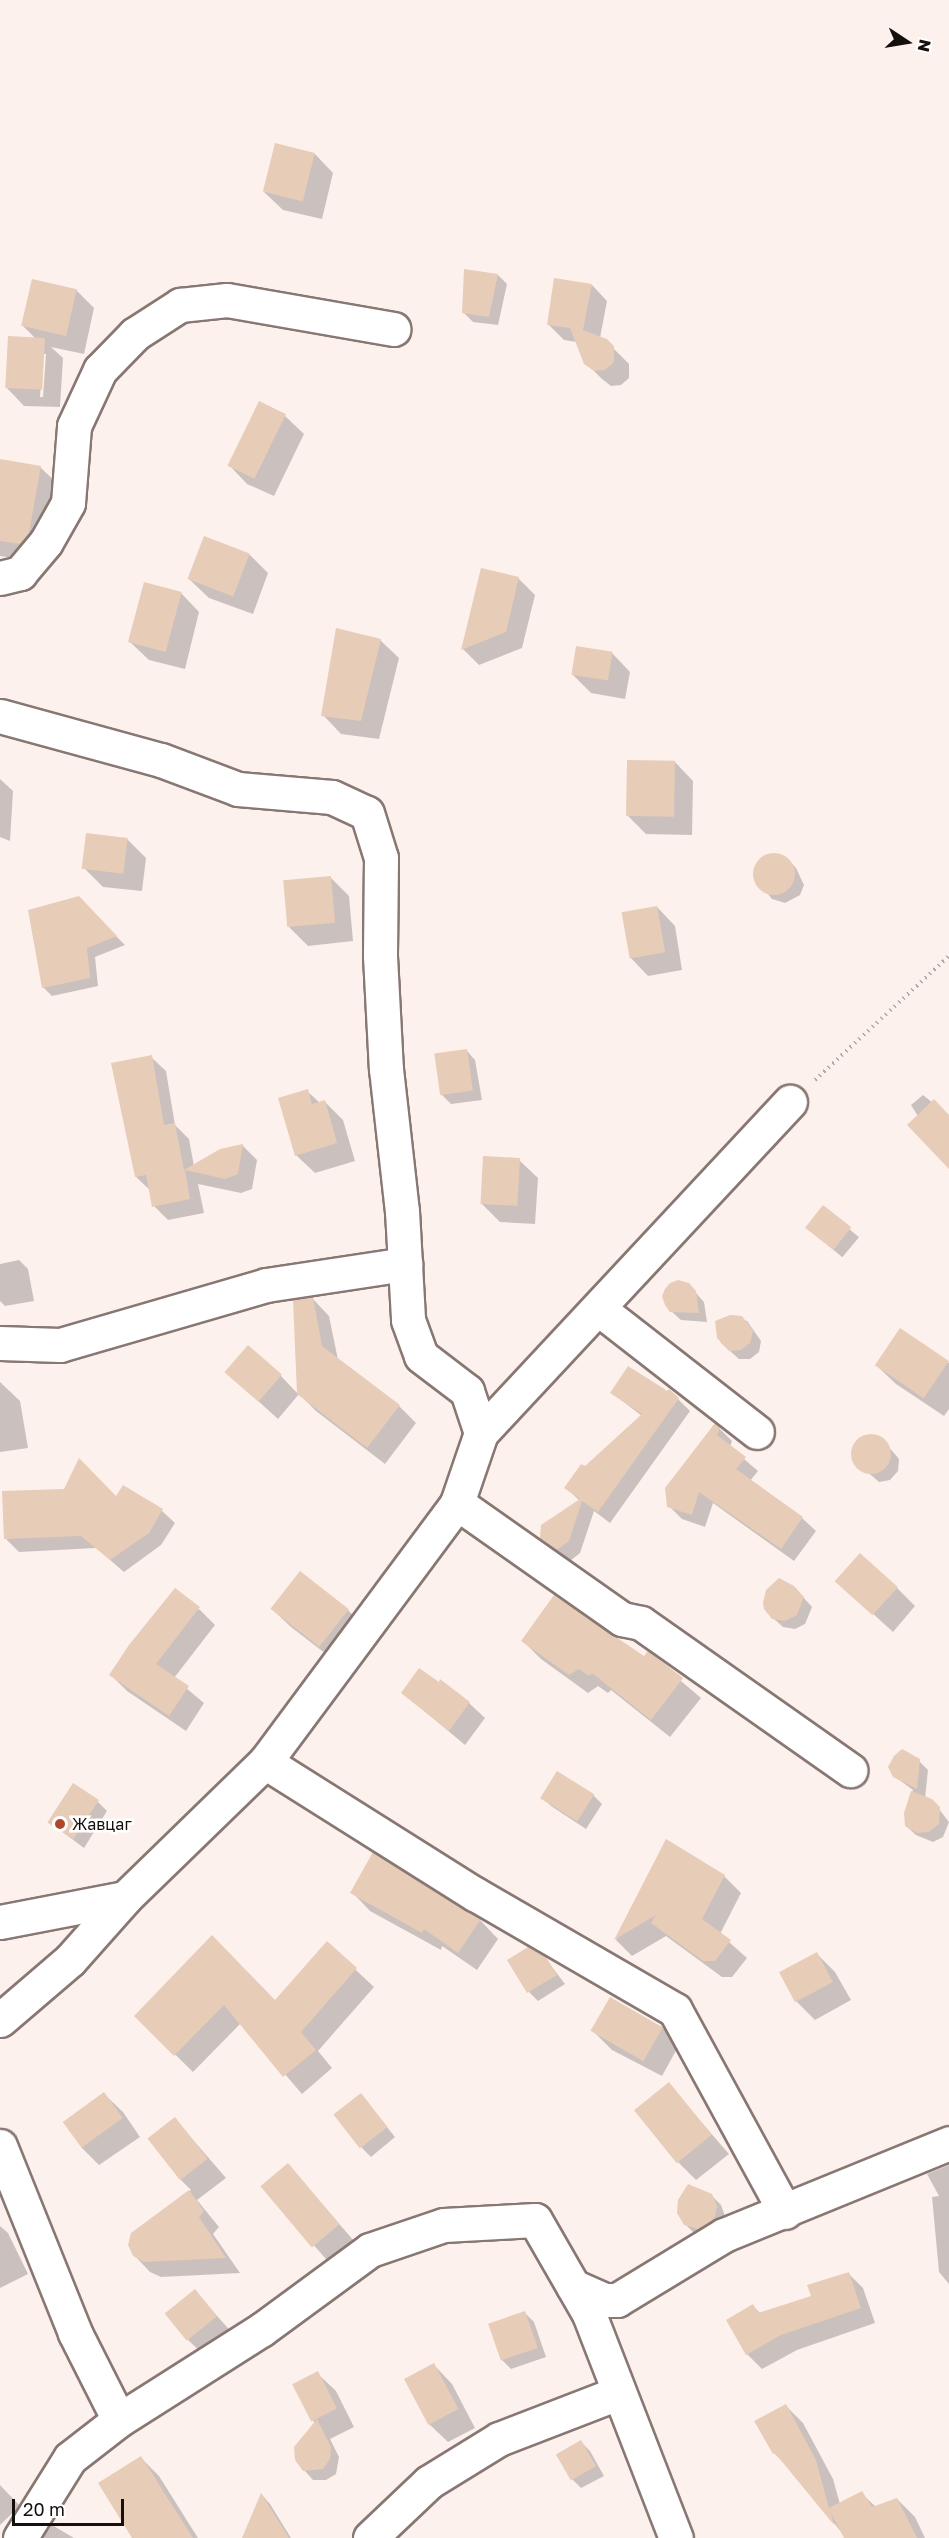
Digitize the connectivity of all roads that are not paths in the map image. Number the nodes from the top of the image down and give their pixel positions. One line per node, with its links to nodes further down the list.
1 (394, 329): 2 (street)
2 (0, 578)
3 (0, 716): 5 (street)
4 (790, 1102): 6 (street)
5 (405, 1264): 7 (street); 8 (street)
6 (598, 1309): 8 (street); 9 (street)
7 (0, 1343)
8 (481, 1432): 10 (street)
9 (758, 1432)
10 (457, 1503): 11 (street); 12 (street)
11 (265, 1762): 13 (street); 18 (street)
12 (850, 1770)
13 (125, 1898): 14 (street); 15 (street)
14 (0, 1922)
15 (0, 2020)
16 (949, 2143): 18 (street)
17 (0, 2146): 21 (street)
18 (785, 2212): 19 (street)
19 (573, 2286): 20 (street); 21 (street)
20 (618, 2393): 23 (street); 24 (street)
21 (119, 2420): 22 (street)
22 (20, 2538)
23 (370, 2538)
24 (675, 2538)

